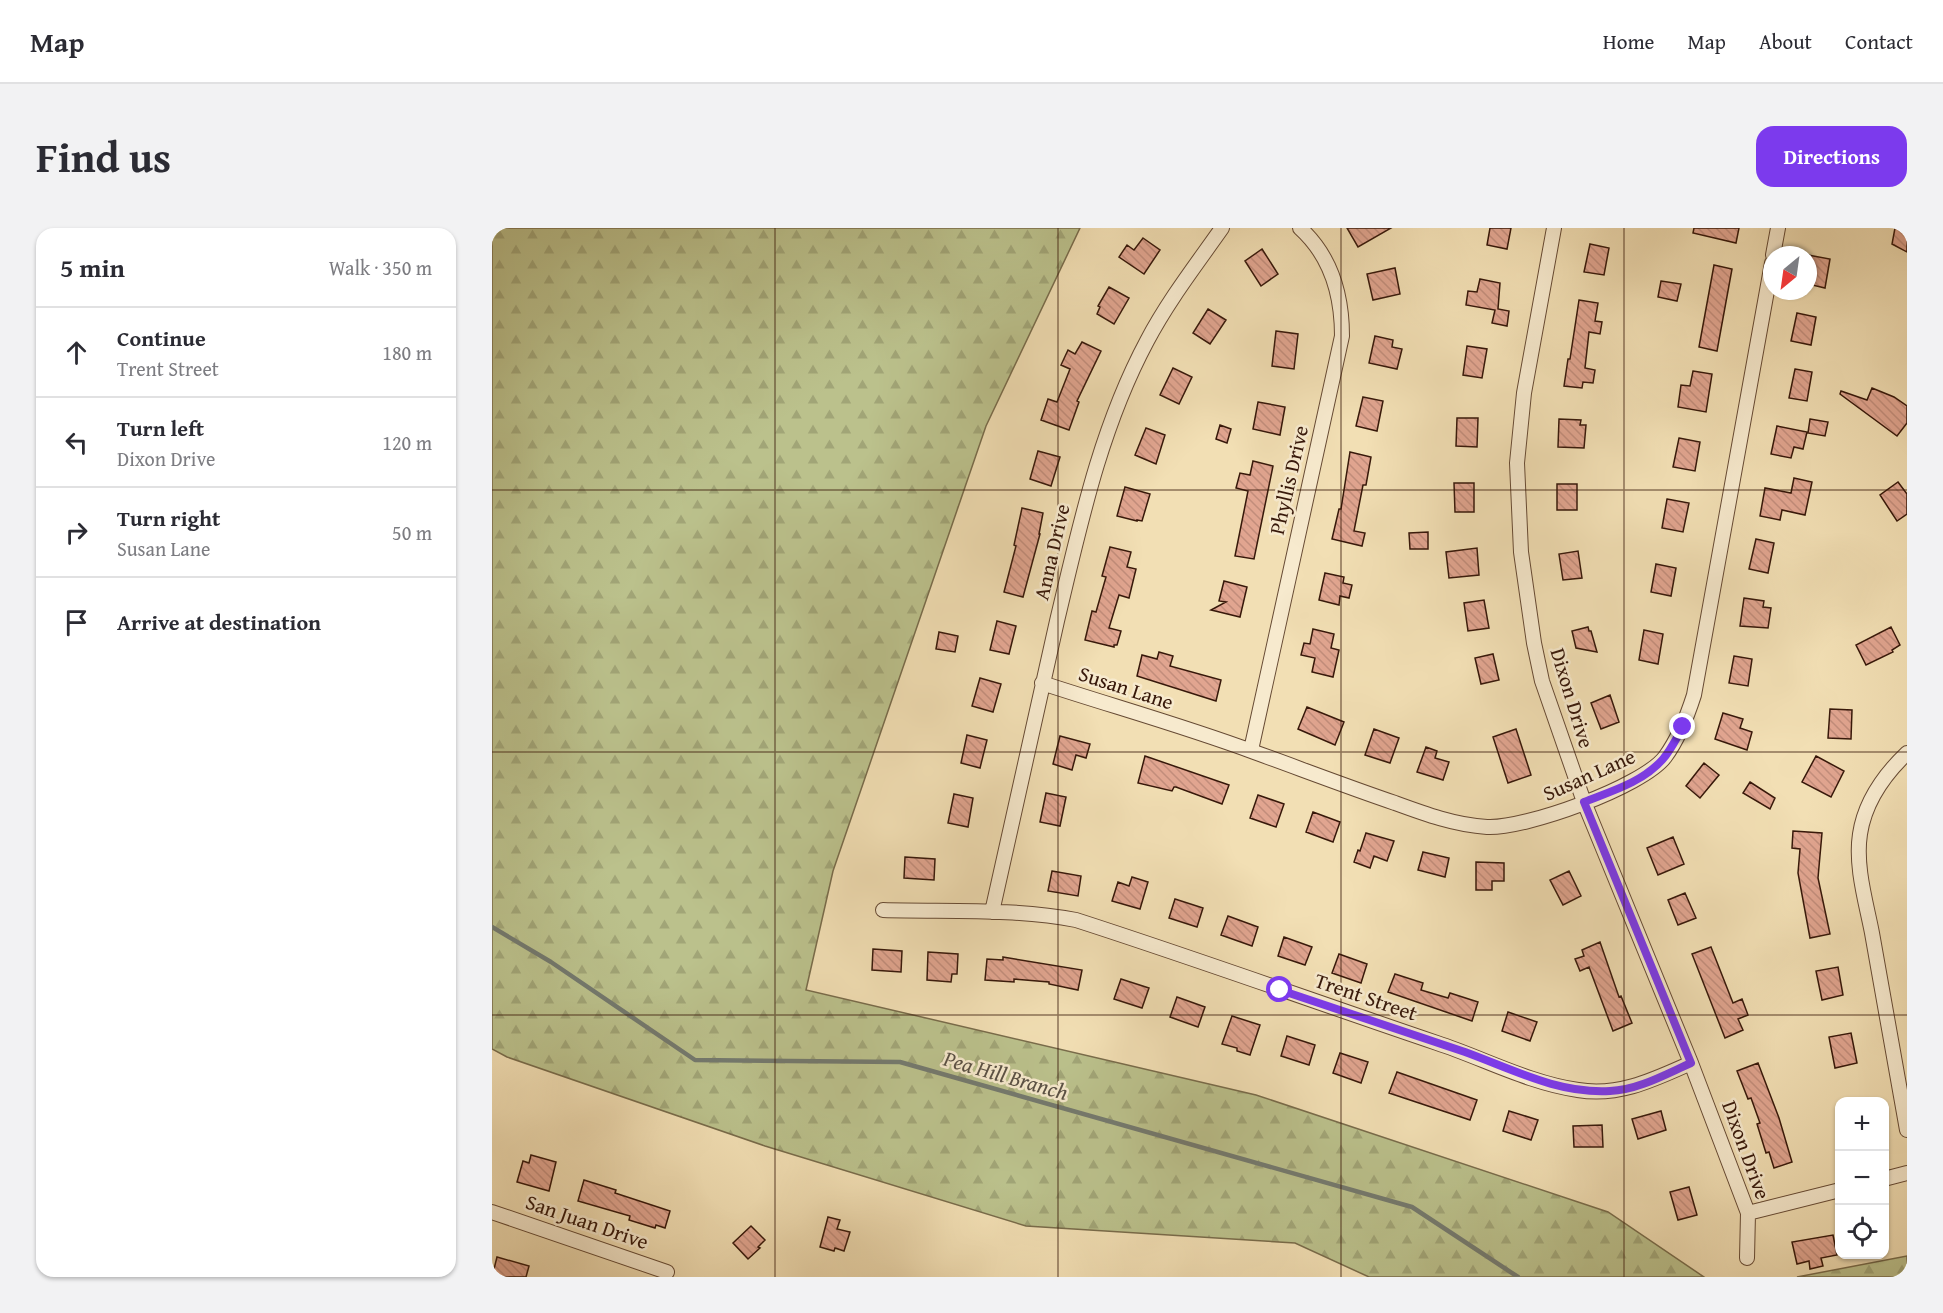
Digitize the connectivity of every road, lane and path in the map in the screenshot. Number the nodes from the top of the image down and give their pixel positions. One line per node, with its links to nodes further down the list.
1 (1222, 228): 7 (street, Anna Drive)
2 (1300, 228): 8 (street, Phyllis Drive)
3 (1554, 228): 10 (street, Dixon Drive)
4 (1778, 228): 5 (street)
5 (1775, 246)
6 (1765, 300): 10 (street, Susan Lane)
7 (1042, 683): 8 (street, Susan Lane); 12 (street, Anna Drive)
8 (1251, 750): 10 (street, Susan Lane)
9 (1907, 753): 14 (street)
10 (1584, 802): 13 (street, Dixon Drive)
11 (883, 910): 12 (street, Trent Street)
12 (992, 912): 13 (street, Trent Street)
13 (1691, 1063): 19 (street, Dixon Drive)
14 (1907, 1130)
15 (1907, 1173): 16 (street)
16 (1889, 1178)
17 (1835, 1191): 19 (street)
18 (492, 1212): 21 (street, San Juan Drive)
19 (1748, 1213): 20 (street, Dixon Drive)
20 (1748, 1258)
21 (667, 1272)

